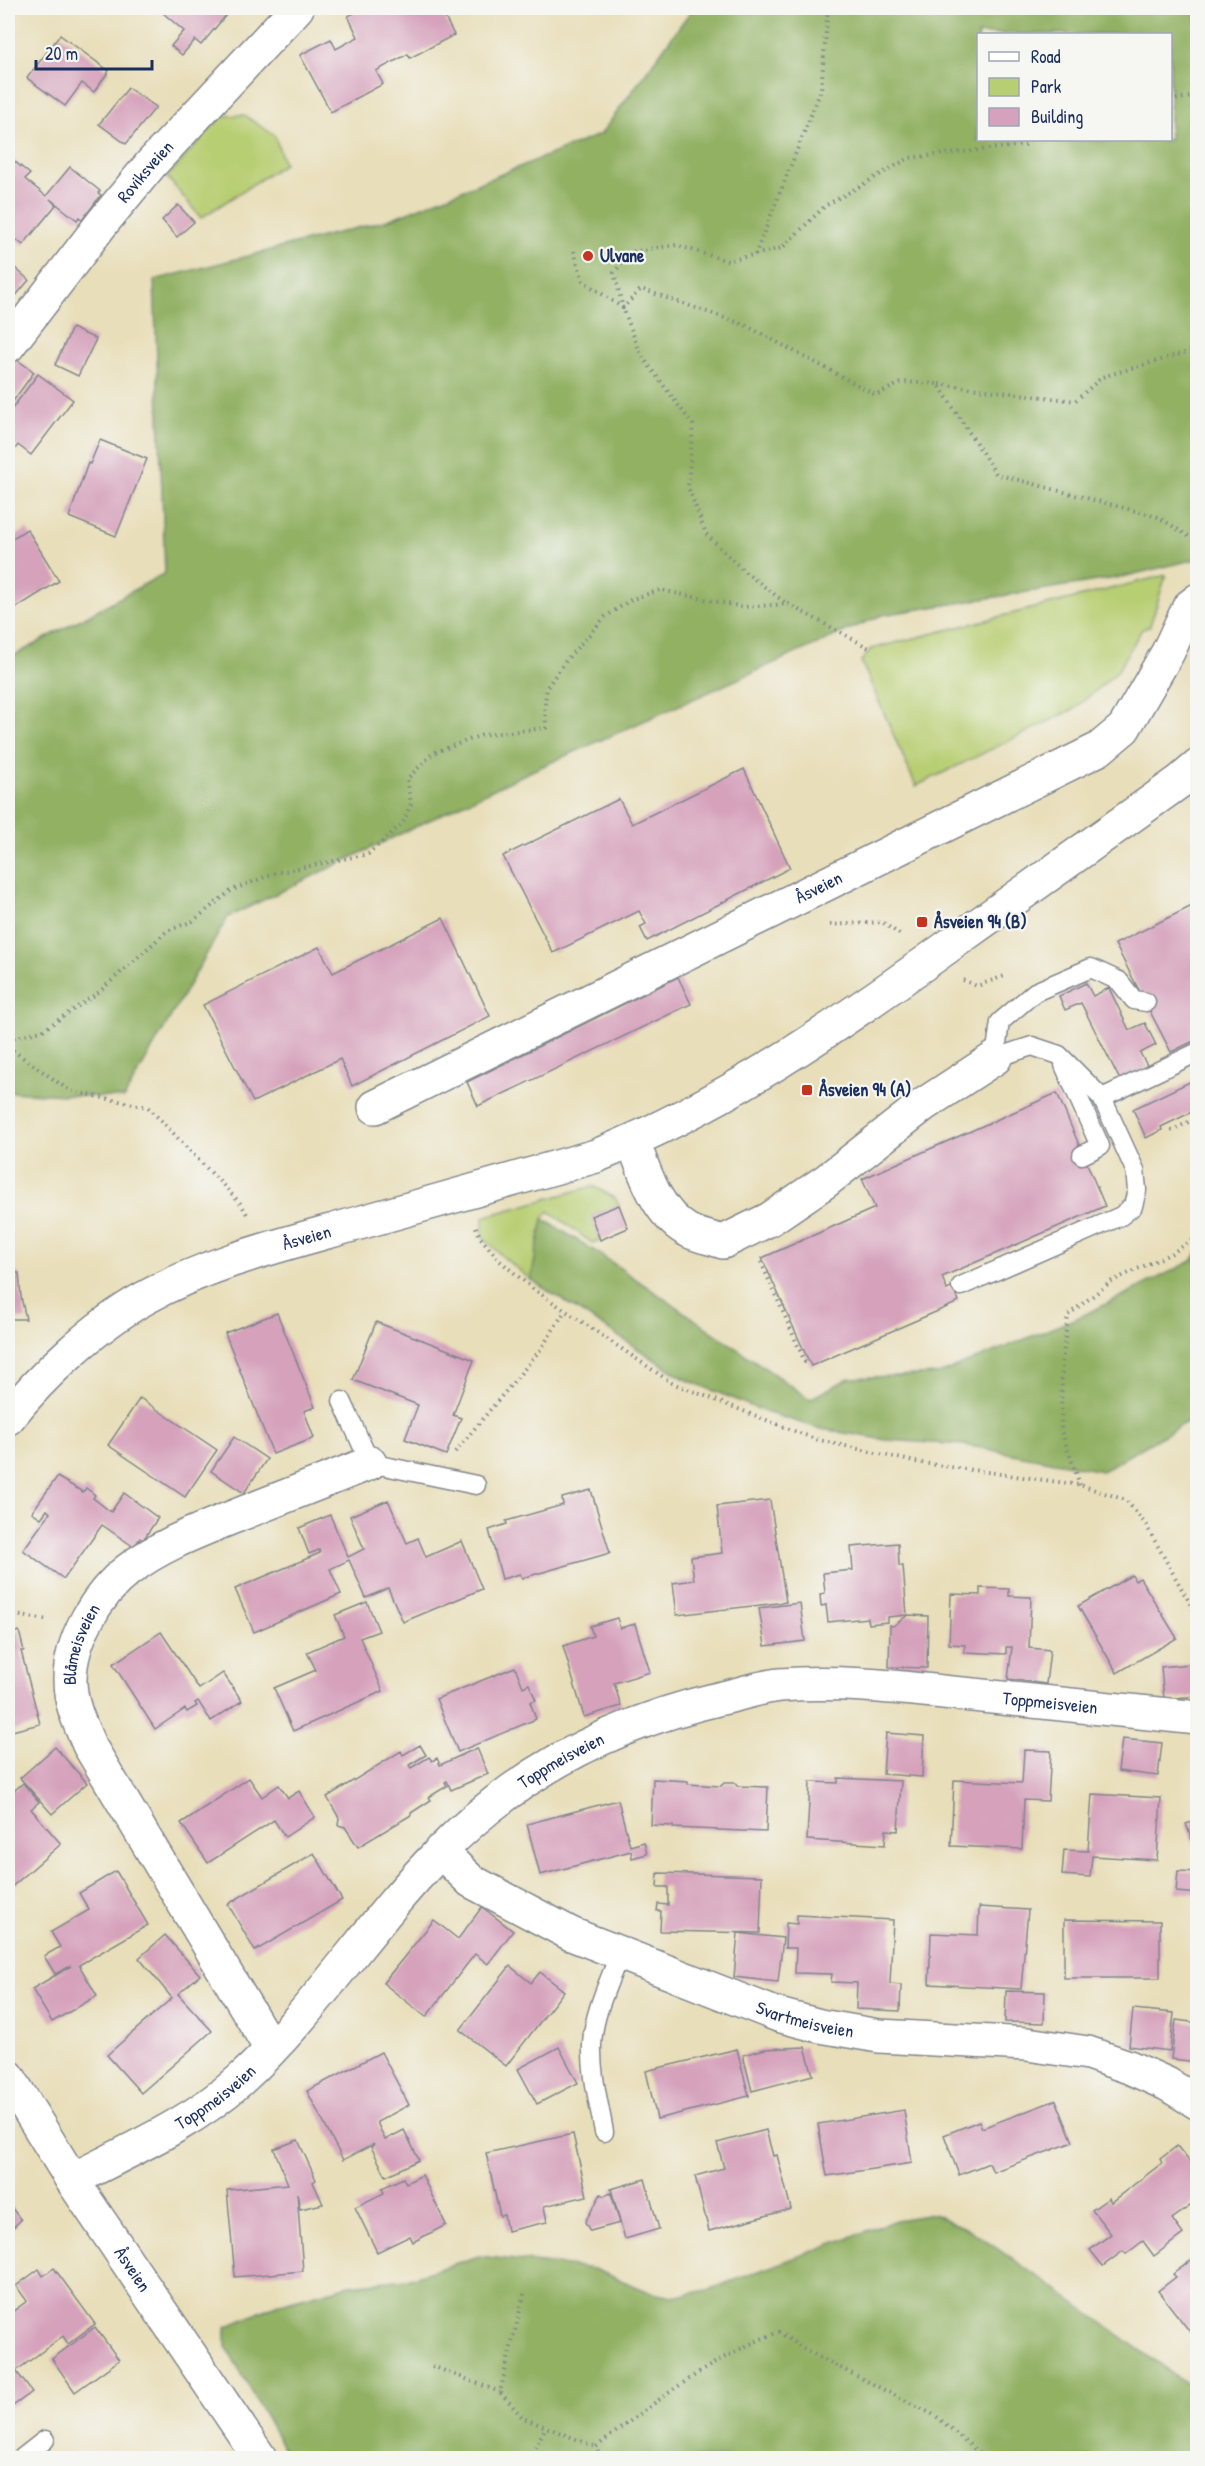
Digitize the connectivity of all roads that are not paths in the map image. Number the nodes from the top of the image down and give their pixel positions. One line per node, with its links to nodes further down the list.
1 (297, 8): 2 (street, Roviksveien)
2 (8, 346)
3 (1197, 600): 10 (street, Åsveien)
4 (1197, 766): 11 (street, Åsveien)
5 (1146, 1002): 8 (lane)
6 (1197, 1052): 9 (lane)
7 (1059, 1055): 8 (lane); 9 (lane); 12 (lane)
8 (995, 1058): 11 (street)
9 (1102, 1098): 13 (lane)
10 (375, 1107)
11 (633, 1141): 15 (street, Åsveien)
12 (1082, 1155)
13 (961, 1286)
14 (342, 1401): 16 (lane)
15 (11, 1408)
16 (370, 1463): 17 (lane); 21 (street, Blåmeisveien)
17 (476, 1485)
18 (1197, 1718): 19 (street, Toppmeisveien)
19 (440, 1851): 20 (street, Svartmeisveien); 21 (street, Toppmeisveien)
20 (620, 1953): 23 (street, Svartmeisveien); 24 (lane)
21 (271, 2049): 25 (street, Toppmeisveien)
22 (8, 2076): 25 (street, Åsveien)
23 (1197, 2103)
24 (604, 2132)
25 (72, 2180): 28 (street, Åsveien)
26 (45, 2440): 27 (lane)
27 (22, 2458)
28 (260, 2458)

